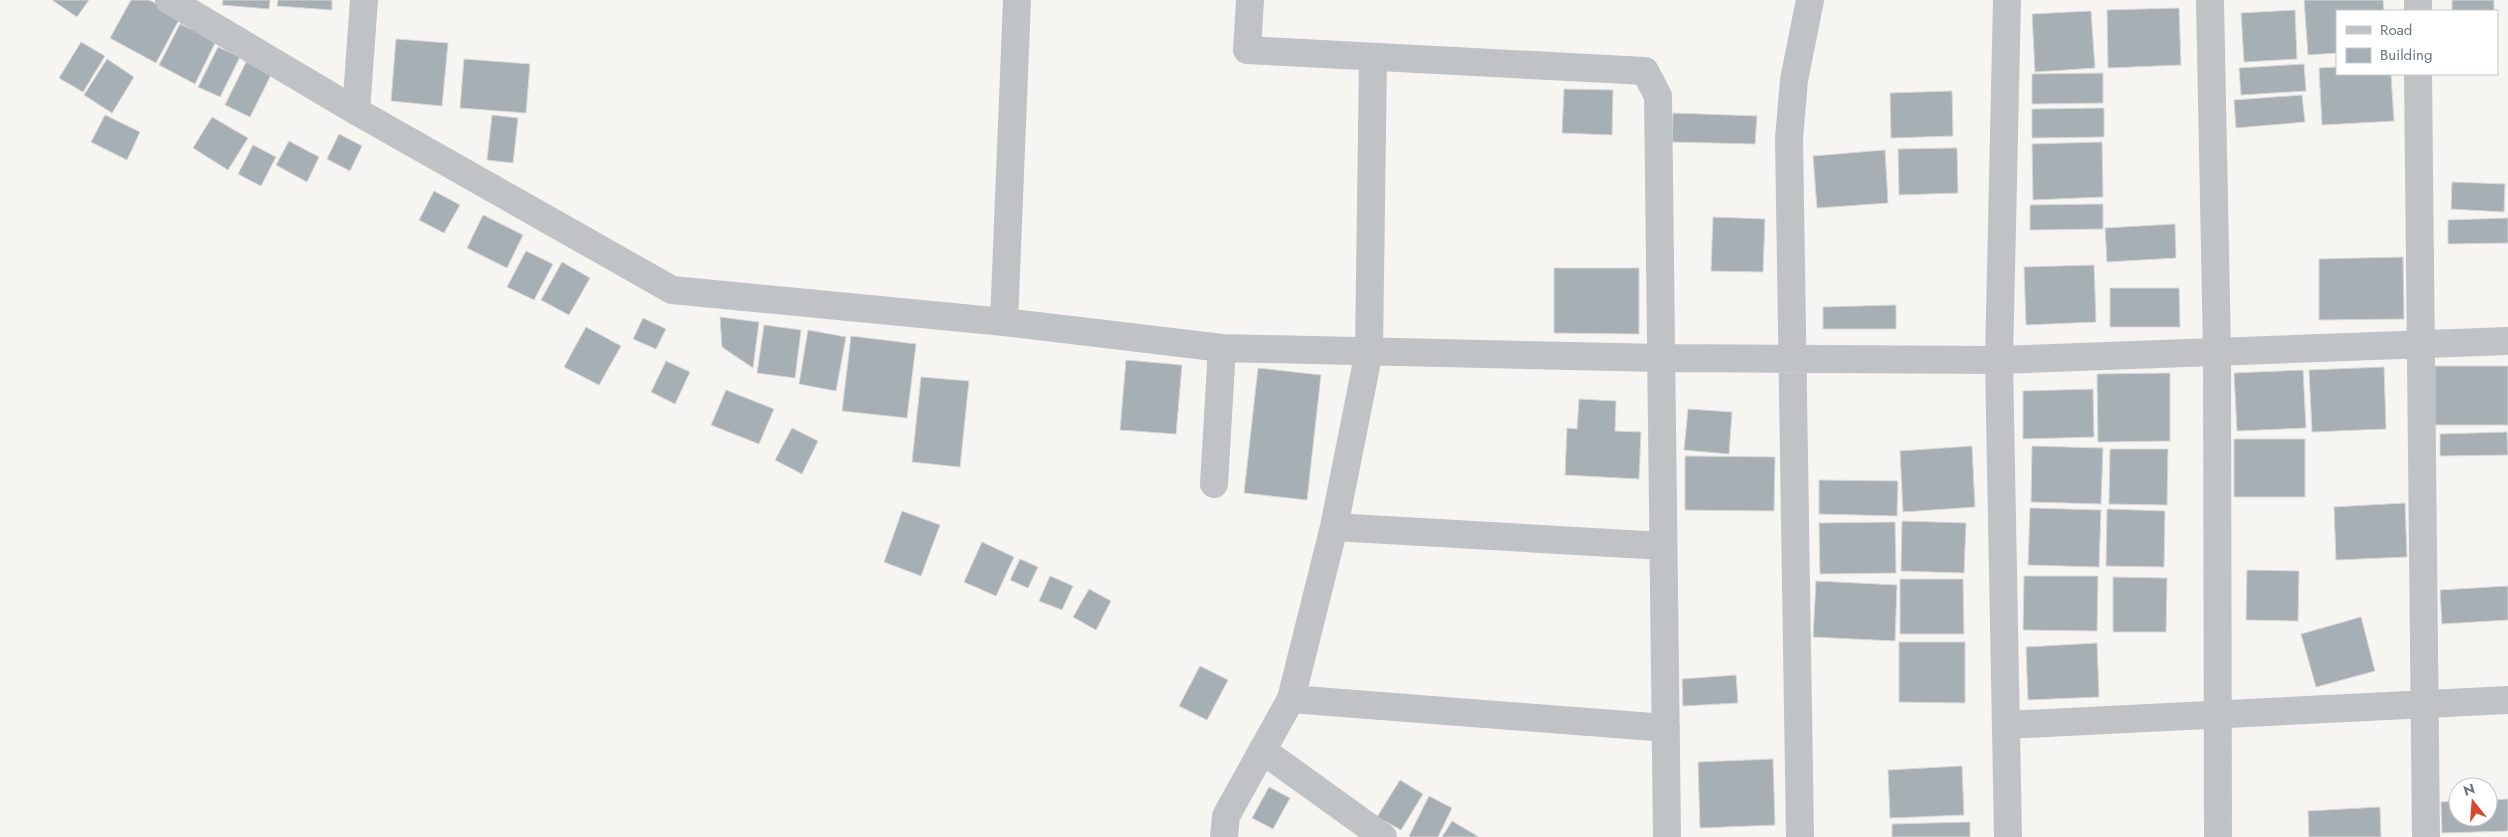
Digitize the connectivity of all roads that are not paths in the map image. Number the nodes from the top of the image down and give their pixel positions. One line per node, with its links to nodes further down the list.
1 (169, 0): 10 (street)
2 (364, 0): 10 (street)
3 (1017, 0): 11 (street)
4 (1250, 0): 8 (street)
5 (1810, 0): 18 (street)
6 (2007, 0): 19 (street)
7 (2210, 0): 15 (street)
8 (1374, 57): 16 (street); 17 (street)
9 (2418, 75): 13 (street)
10 (356, 111): 11 (street)
11 (1004, 322): 14 (street)
12 (2508, 341): 13 (street)
13 (2421, 343): 15 (street); 25 (street)
14 (1222, 348): 16 (street); 20 (street)
15 (2218, 350): 19 (street); 26 (street)
16 (1369, 351): 17 (street); 21 (street)
17 (1661, 358): 18 (street); 22 (street)
18 (1794, 358): 19 (street); 33 (street)
19 (1999, 360): 27 (street)
20 (1214, 484)
21 (1334, 527): 22 (street); 23 (street)
22 (1663, 546): 28 (street)
23 (1291, 699): 28 (street); 29 (street)
24 (2508, 700): 25 (street)
25 (2424, 704): 26 (street); 36 (street)
26 (2219, 715): 27 (street); 35 (street)
27 (2006, 725): 34 (street)
28 (1666, 728): 32 (street)
29 (1262, 750): 30 (street); 31 (street)
30 (1224, 837)
31 (1383, 837)
32 (1667, 837)
33 (1800, 837)
34 (2008, 837)
35 (2218, 837)
36 (2426, 837)

